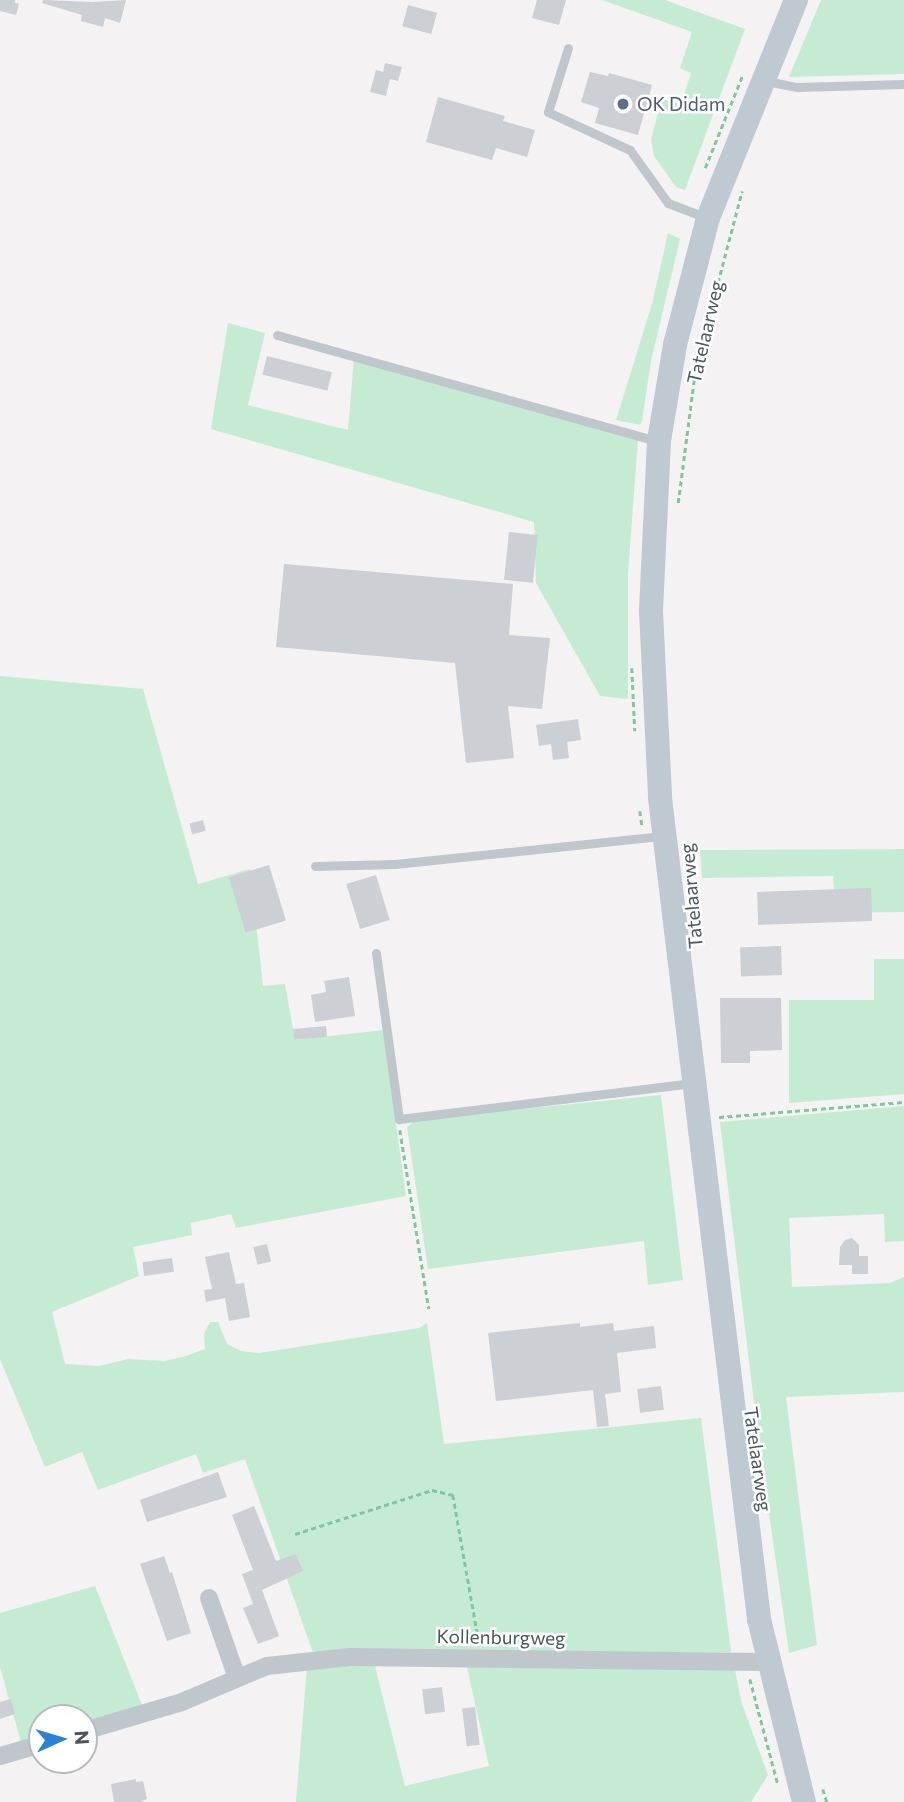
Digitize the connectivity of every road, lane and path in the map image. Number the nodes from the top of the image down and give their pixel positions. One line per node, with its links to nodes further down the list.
1 (796, 0): 3 (main road, Tatelaarweg)
2 (568, 48): 6 (lane)
3 (762, 80): 4 (lane); 6 (main road, Tatelaarweg)
4 (904, 84)
5 (743, 186): 9 (path, Tatelaarweg)
6 (708, 218): 8 (main road, Tatelaarweg)
7 (277, 335): 8 (lane)
8 (659, 441): 10 (main road, Tatelaarweg)
9 (676, 515)
10 (665, 836): 11 (lane); 13 (main road, Tatelaarweg)
11 (315, 866)
12 (376, 953): 15 (lane)
13 (694, 1083): 15 (lane); 16 (main road, Tatelaarweg)
14 (904, 1102): 16 (path)
15 (399, 1119): 17 (path)
16 (699, 1119): 21 (main road, Tatelaarweg)
17 (429, 1309)
18 (295, 1534): 20 (path)
19 (209, 1598): 22 (street)
20 (486, 1658): 21 (street, Kollenburgweg); 22 (street, Kollenburgweg)
21 (767, 1662): 27 (main road, Tatelaarweg)
22 (237, 1678): 23 (street, Kollenburgweg)
23 (98, 1727)
24 (28, 1748): 25 (street)
25 (0, 1756)
26 (819, 1779): 28 (path)
27 (804, 1802)
28 (827, 1802)

